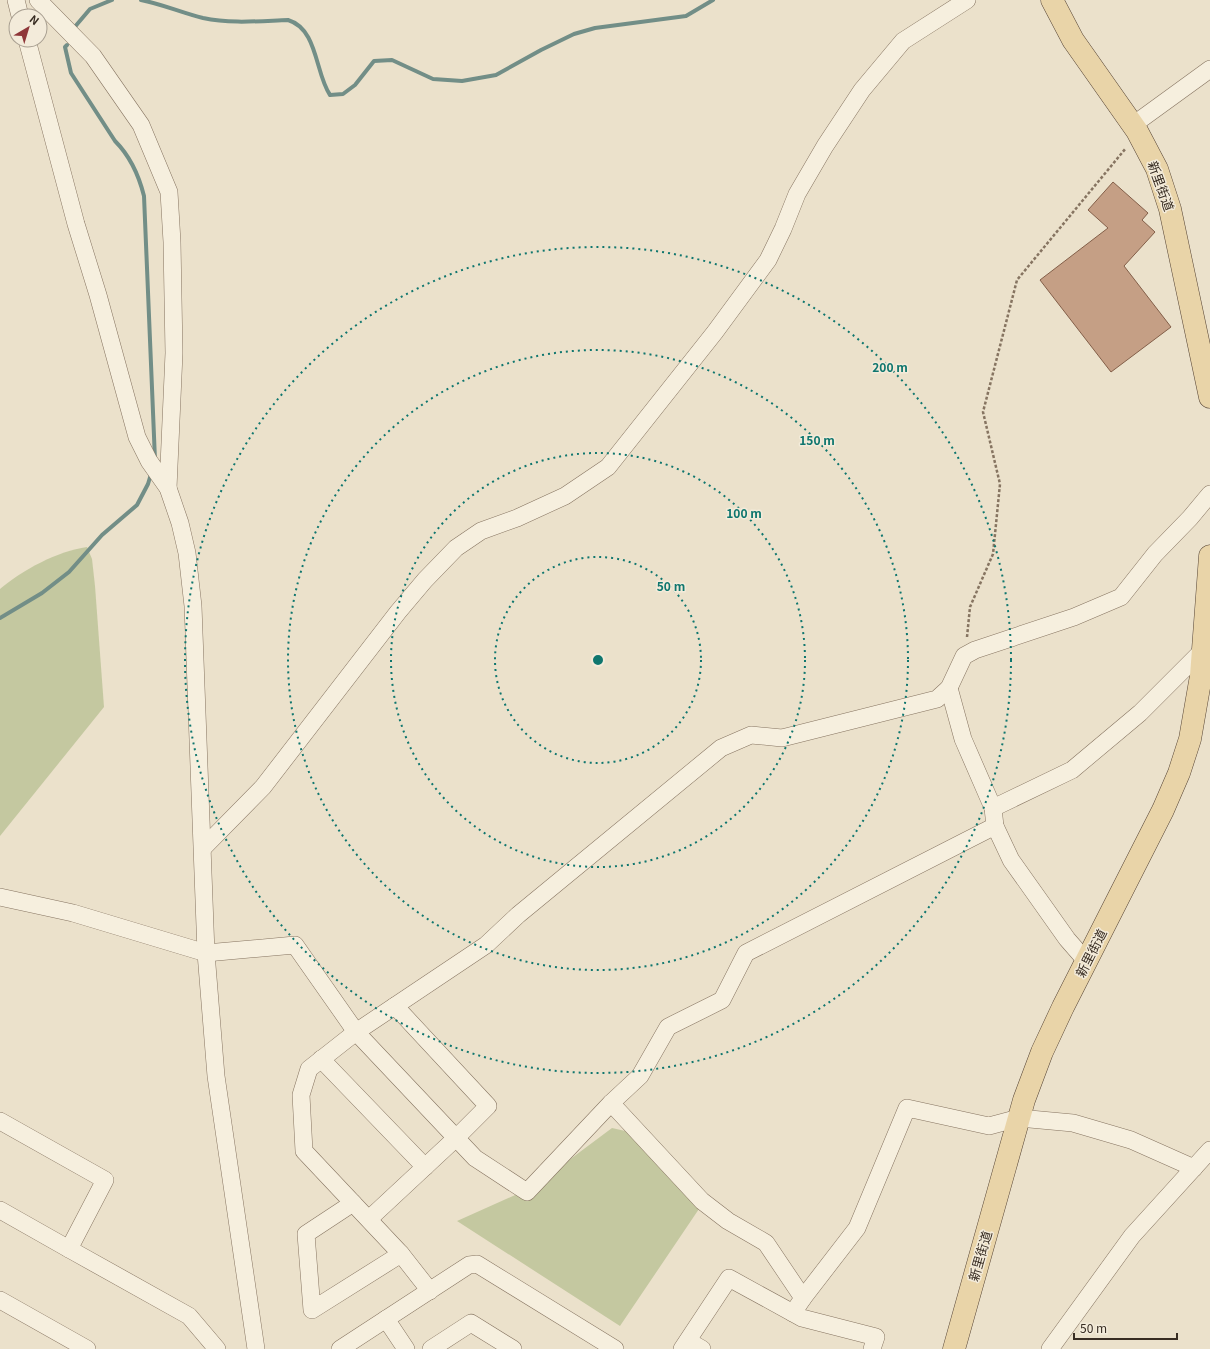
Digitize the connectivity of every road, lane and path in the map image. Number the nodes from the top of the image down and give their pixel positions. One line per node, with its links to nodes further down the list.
1 (38, 0): 8 (street)
2 (967, 0): 17 (street)
3 (1052, 0): 6 (main road, 新里街道)
4 (29, 48): 8 (street)
5 (1210, 69): 6 (street)
6 (1135, 128): 7 (main road, 新里街道); 13 (path)
7 (1210, 397)
8 (164, 482): 17 (street)
9 (1210, 494): 13 (street)
10 (1210, 556): 11 (main road, 新里街道)
11 (1207, 622): 12 (main road, 新里街道)
12 (1203, 650): 15 (street); 20 (main road, 新里街道)
13 (964, 656): 14 (street)
14 (948, 688): 15 (street); 21 (street)
15 (993, 808): 16 (street)
16 (995, 826): 20 (street); 24 (street)
17 (204, 847): 19 (street)
18 (0, 897): 19 (street)
19 (206, 953): 22 (street); 44 (street)
20 (1087, 962): 25 (main road, 新里街道)
21 (395, 1006): 22 (street); 27 (street)
22 (356, 1032): 23 (street); 27 (street)
23 (321, 1059): 29 (street); 31 (street)
24 (611, 1103): 27 (street); 37 (street)
25 (1019, 1118): 30 (street); 37 (street); 52 (main road, 新里街道)
26 (0, 1121): 34 (street)
27 (456, 1138): 29 (street)
28 (1210, 1150): 30 (street)
29 (425, 1168): 33 (street)
30 (1194, 1168): 53 (street)
31 (353, 1203): 33 (street); 35 (street)
32 (0, 1210): 34 (street)
33 (369, 1219): 35 (street)
34 (69, 1249): 43 (street)
35 (401, 1254): 36 (street)
36 (430, 1291): 40 (street); 49 (street)
37 (803, 1298): 39 (street)
38 (0, 1300): 42 (street)
39 (794, 1313): 41 (street); 51 (street)
40 (386, 1319): 45 (street); 46 (street)
41 (685, 1345): 50 (street)
42 (87, 1349)
43 (217, 1349)
44 (256, 1349)
45 (340, 1349)
46 (406, 1349)
47 (431, 1349): 48 (street)
48 (513, 1349)
49 (615, 1349)
50 (702, 1349)
51 (872, 1349)
52 (954, 1349)
53 (1050, 1349)

